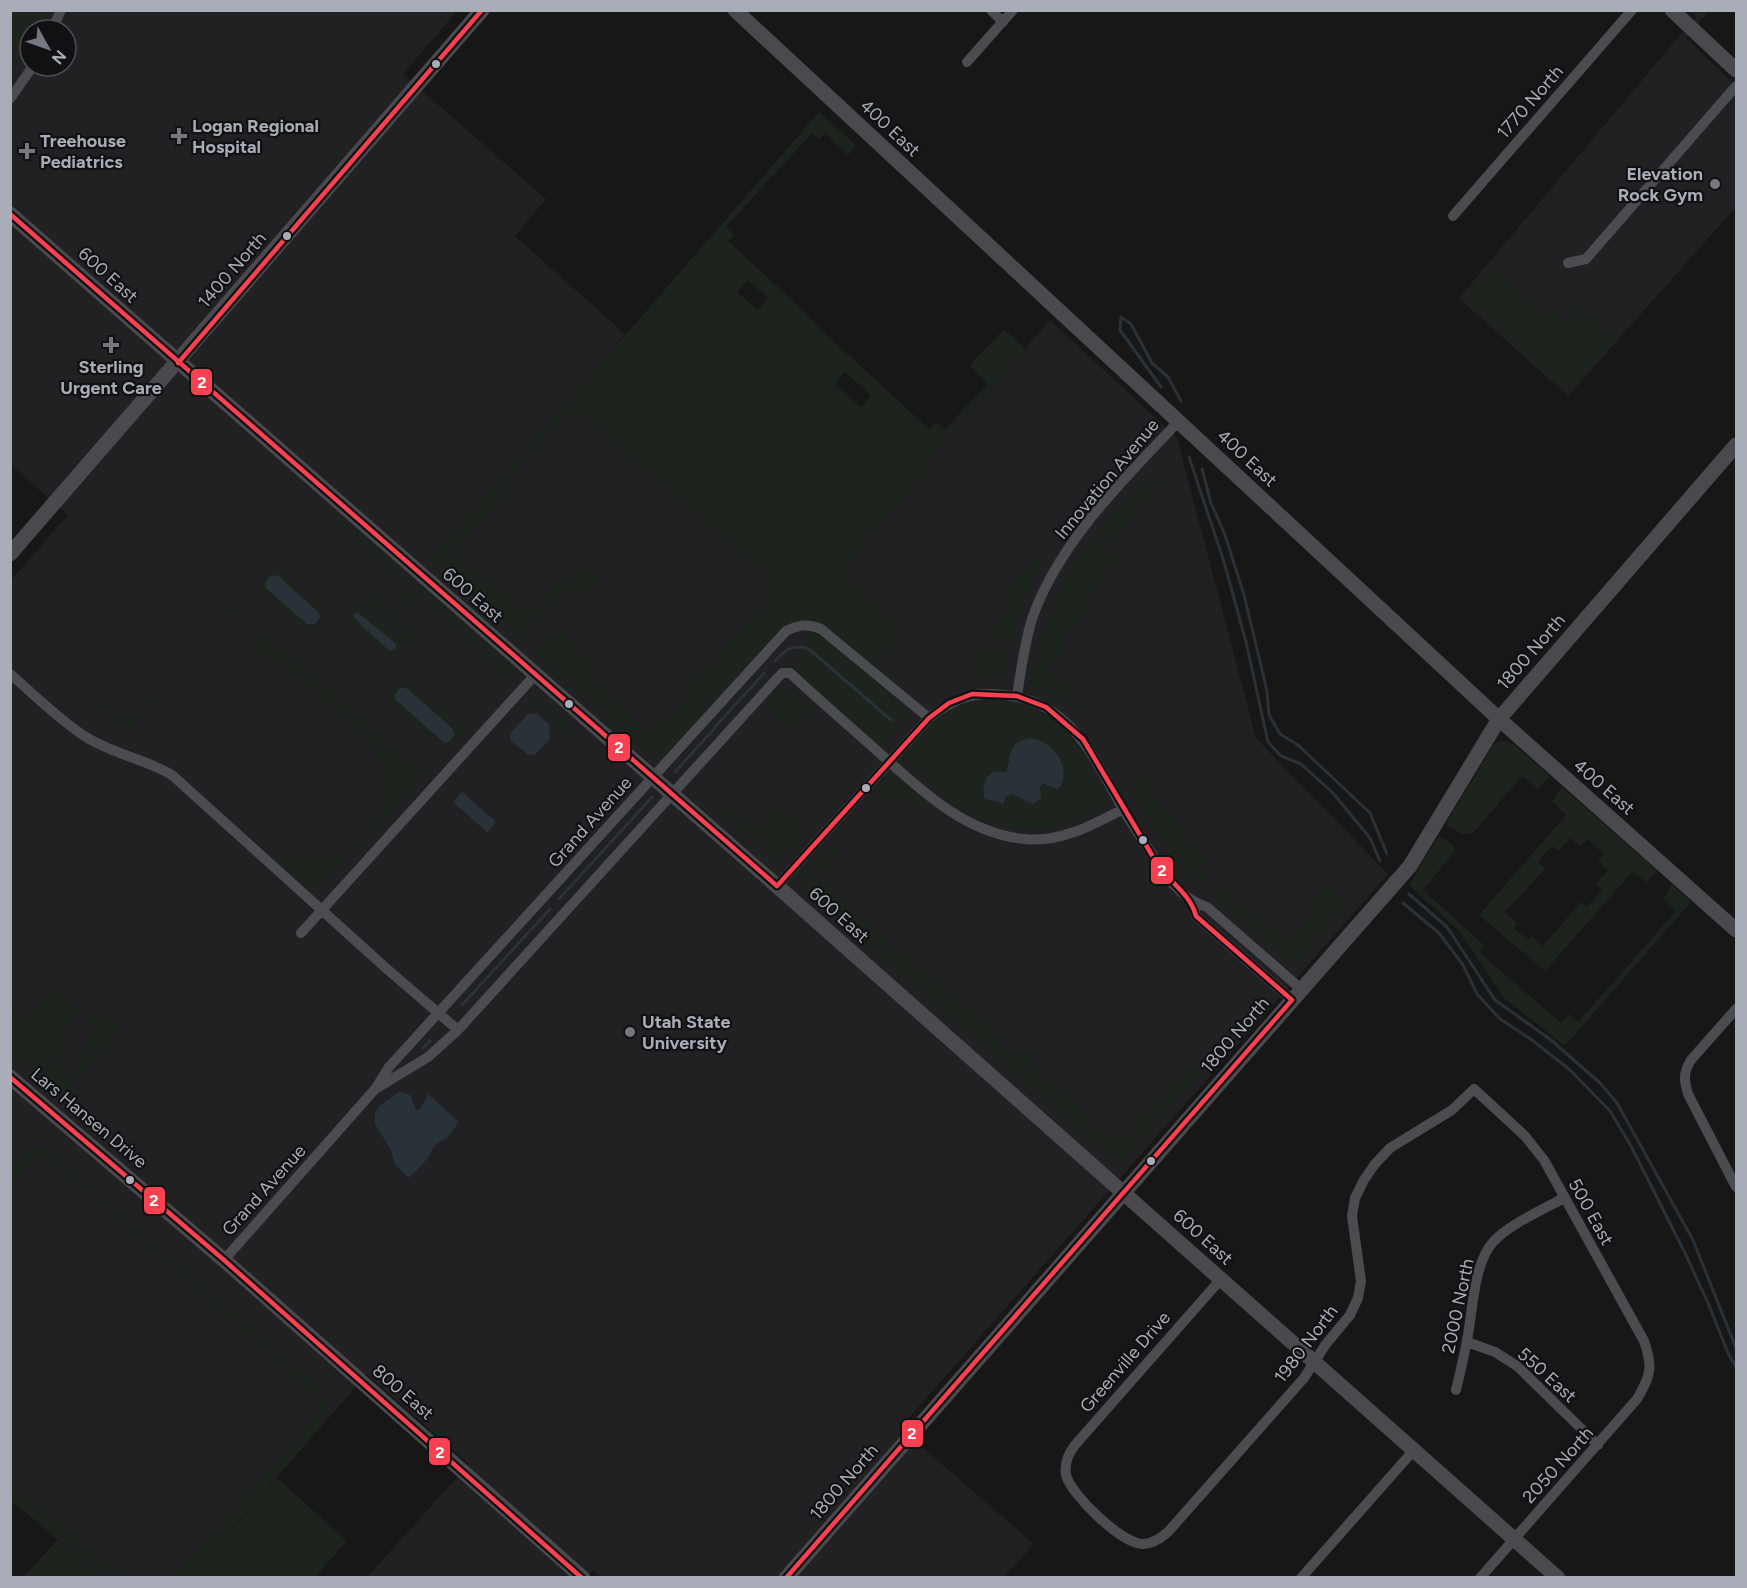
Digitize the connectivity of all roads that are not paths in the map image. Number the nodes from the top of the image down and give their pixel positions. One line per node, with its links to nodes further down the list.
1 (482, 10): 16 (street, 1400 North)
2 (735, 10): 17 (street, 400 East)
3 (990, 10): 7 (street)
4 (1013, 10): 7 (street)
5 (1632, 10): 14 (street, 1770 North)
6 (1672, 10): 9 (street)
7 (1003, 22): 8 (street)
8 (967, 62)
9 (1737, 70)
10 (25, 78): 12 (street)
11 (1737, 86): 15 (street)
12 (10, 99)
13 (10, 214): 16 (street, 600 East)
14 (1453, 216)
15 (1568, 263)
16 (178, 363): 19 (street, 1400 North); 21 (street, 600 East)
17 (1178, 422): 22 (street, Innovation Avenue); 24 (street, 400 East)
18 (1737, 445): 24 (street, 1800 North)
19 (10, 554)
20 (10, 674): 30 (street)
21 (535, 675): 26 (street, 600 East); 30 (street)
22 (1017, 696): 23 (street); 28 (street)
23 (929, 718): 25 (street); 26 (street, Grand Avenue)
24 (1499, 719): 31 (street, 400 East); 33 (street, 1800 North)
25 (889, 761): 27 (street, Grand Avenue); 28 (street); 29 (street)
26 (653, 778): 27 (street, 600 East); 35 (street, Grand Avenue)
27 (671, 794): 29 (street, 600 East); 38 (street, Grand Avenue)
28 (1123, 809): 33 (street)
29 (777, 886): 43 (street, 600 East)
30 (321, 910): 32 (street); 35 (street)
31 (1737, 930)
32 (301, 933)
33 (1297, 994): 43 (street, 1800 North)
34 (1737, 1009): 36 (street)
35 (438, 1013): 38 (street); 40 (street, Grand Avenue)
36 (1728, 1019): 37 (street); 42 (street)
37 (1737, 1027)
38 (458, 1030): 40 (street, Grand Avenue)
39 (10, 1077): 45 (street, Lars Hansen Drive)
40 (376, 1089): 45 (street, Grand Avenue)
41 (1474, 1089): 44 (street, 500 East); 48 (street, 1980 North)
42 (1737, 1187)
43 (1123, 1193): 46 (street, 600 East); 56 (street, 1800 North)
44 (1564, 1198): 47 (street, 2000 North); 49 (street, 500 East)
45 (224, 1260): 55 (street, 800 East)
46 (1221, 1279): 48 (street, 600 East); 54 (street, Greenville Drive)
47 (1467, 1342): 50 (street, 2000 North); 51 (street, 550 East)
48 (1315, 1362): 52 (street, 600 East); 54 (street, 1980 North)
49 (1650, 1370): 51 (street, 2050 North)
50 (1456, 1390)
51 (1598, 1445): 53 (street, 2050 North)
52 (1414, 1450): 53 (street, 600 East); 57 (street)
53 (1515, 1539): 58 (street, 2050 North); 59 (street, 600 East)
54 (1143, 1544)
55 (583, 1578)
56 (786, 1578)
57 (1301, 1578)
58 (1480, 1578)
59 (1558, 1578)

